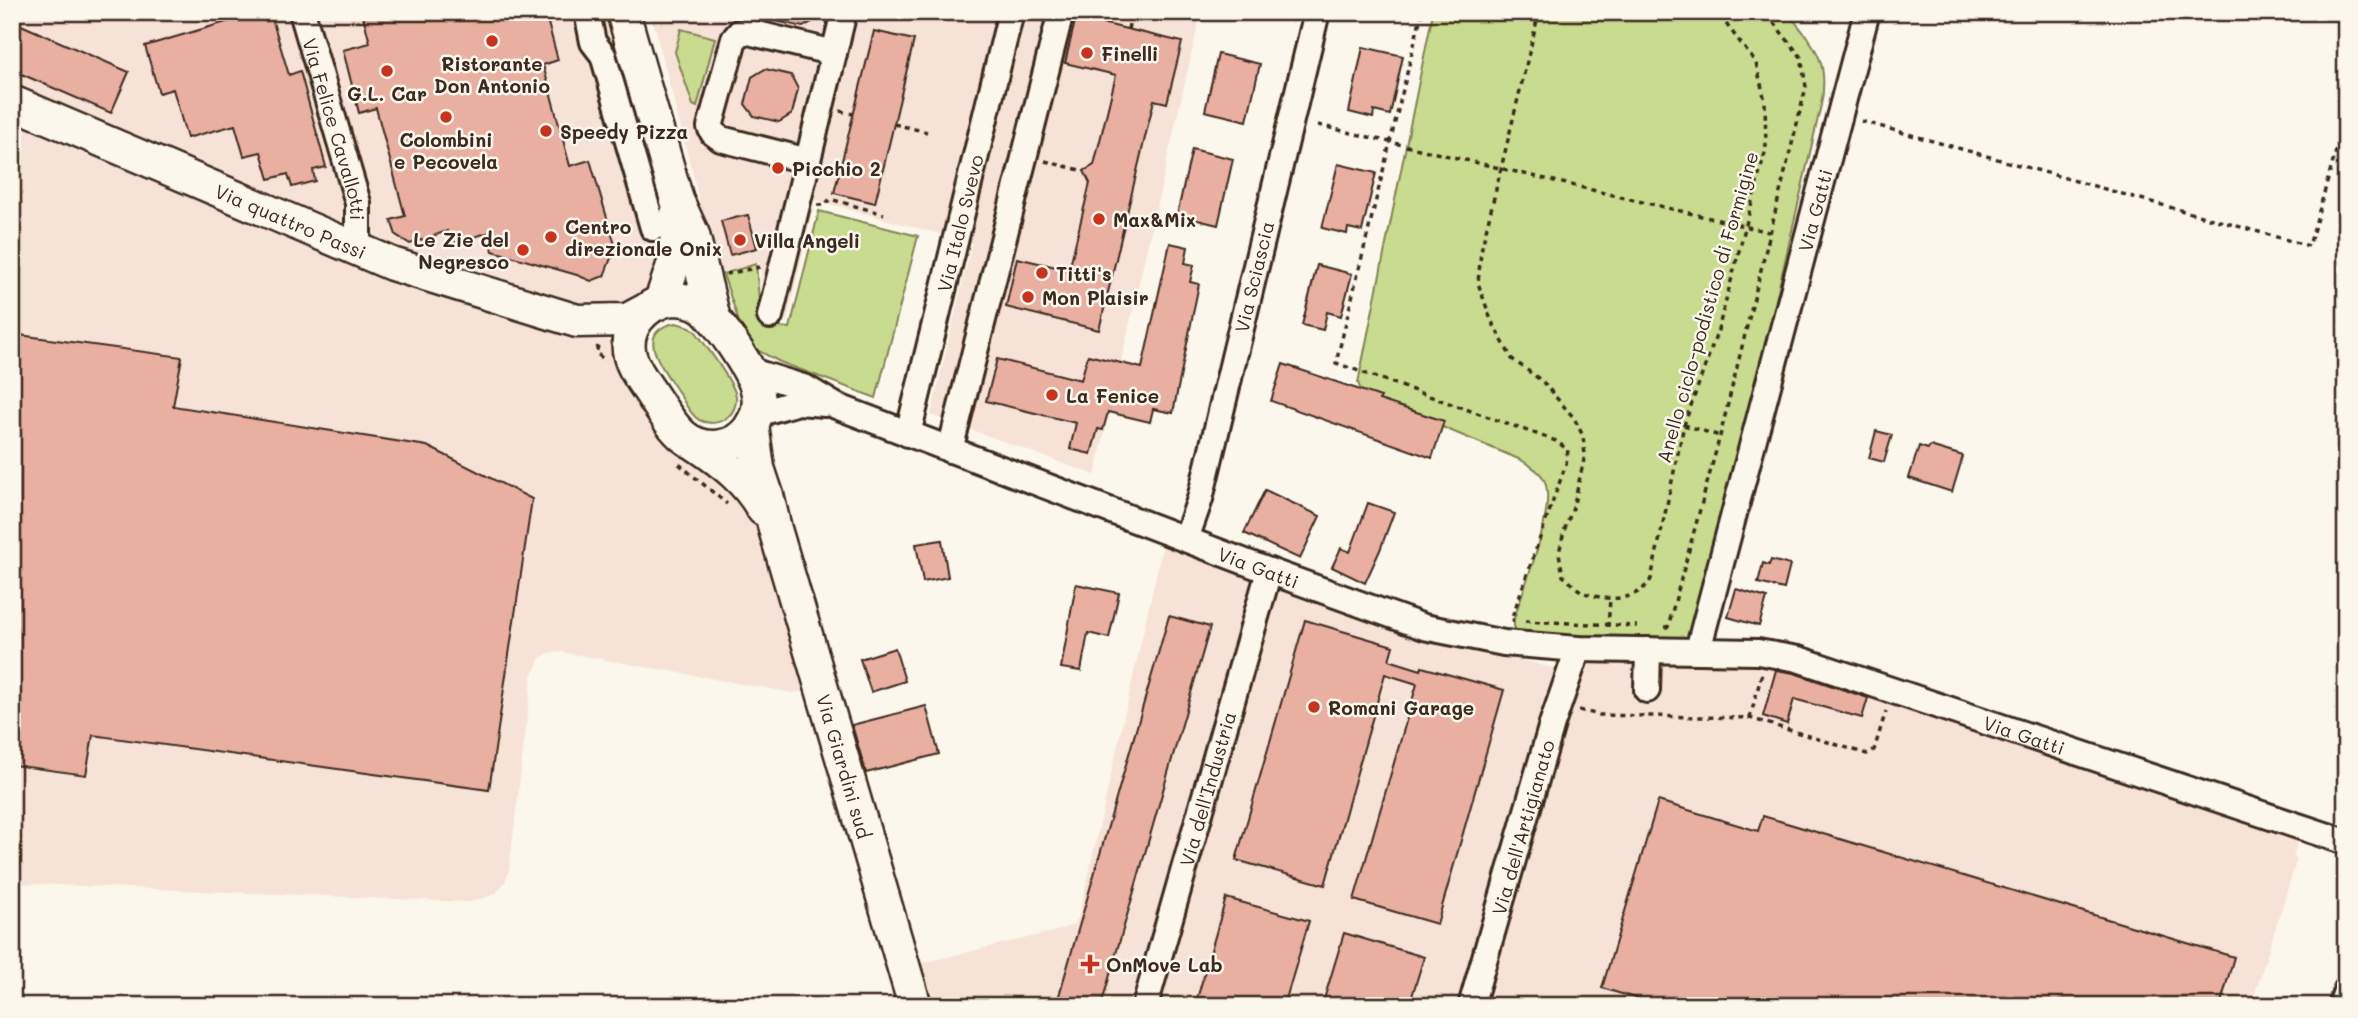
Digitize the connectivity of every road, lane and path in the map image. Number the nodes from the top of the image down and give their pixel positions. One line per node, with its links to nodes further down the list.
1 (302, 12): 33 (street, Via Felice Cavallotti)
2 (587, 12): 17 (street)
3 (622, 12): 15 (main road)
4 (844, 12): 16 (street)
5 (1011, 12): 46 (street, Via Italo Svevo)
6 (1061, 12): 48 (street)
7 (1132, 12): 14 (path)
8 (1317, 12): 52 (street, Via Sciascia)
9 (1422, 12): 24 (path)
10 (1539, 12): 26 (path)
11 (1717, 12): 30 (path, Anello ciclo-podistico di Formigine)
12 (1765, 12): 32 (path)
13 (1867, 12): 19 (street, Via Gatti)
14 (1128, 29)
15 (633, 48): 17 (street); 27 (main road)
16 (834, 53): 25 (street); 25 (street)
17 (603, 55): 31 (street)
18 (12, 102): 33 (main road, Via quattro Passi)
19 (1838, 114): 20 (path); 58 (street, Via Gatti)
20 (2346, 116)
21 (894, 124): 23 (path)
22 (1318, 125): 24 (path)
23 (927, 132)
24 (1390, 142): 26 (path); 56 (path)
25 (808, 162): 28 (street)
26 (1502, 169): 30 (path); 54 (path)
27 (677, 200): 36 (main road); 38 (main road)
28 (798, 203): 29 (path); 34 (street)
29 (884, 214)
30 (1746, 226): 32 (path); 45 (path, Anello ciclo-podistico di Formigine)
31 (653, 228)
32 (1769, 232): 47 (path)
33 (358, 249): 39 (main road, Via quattro Passi)
34 (783, 262): 35 (path); 37 (street)
35 (725, 274)
36 (652, 306): 38 (main road); 39 (main road, Via quattro Passi); 41 (main road)
37 (769, 316)
38 (714, 318): 42 (main road)
39 (577, 321): 41 (main road, Via quattro Passi)
40 (596, 353): 41 (path)
41 (622, 365): 49 (main road)
42 (748, 370): 43 (street, Via Gatti); 44 (main road)
43 (836, 406): 44 (street, Via Gatti); 46 (street, Via Gatti)
44 (755, 419): 49 (main road); 51 (main road)
45 (1684, 425): 47 (path); 54 (path, Anello ciclo-podistico di Formigine)
46 (908, 434): 48 (street, Via Gatti)
47 (1720, 436): 55 (path)
48 (950, 450): 52 (street, Via Gatti)
49 (686, 452): 50 (path); 51 (main road)
50 (735, 511)
51 (775, 529): 64 (main road, Via Giardini sud)
52 (1186, 539): 53 (street, Via Gatti)
53 (1269, 571): 57 (street, Via Gatti); 65 (street, Via dell'Industria)
54 (1610, 598): 56 (path)
55 (1650, 634): 56 (street, Via Gatti); 56 (path); 58 (street, Via Gatti); 59 (street)
56 (1608, 638): 57 (street, Via Gatti)
57 (1578, 649): 66 (street, Via dell'Artigianato)
58 (1698, 650): 62 (street, Via Gatti)
59 (1647, 690)
60 (1577, 710): 61 (path)
61 (1750, 719)
62 (2346, 842)
63 (2346, 991): 67 (street)
64 (915, 1006)
65 (1145, 1006)
66 (1471, 1006)
67 (2341, 1006)

